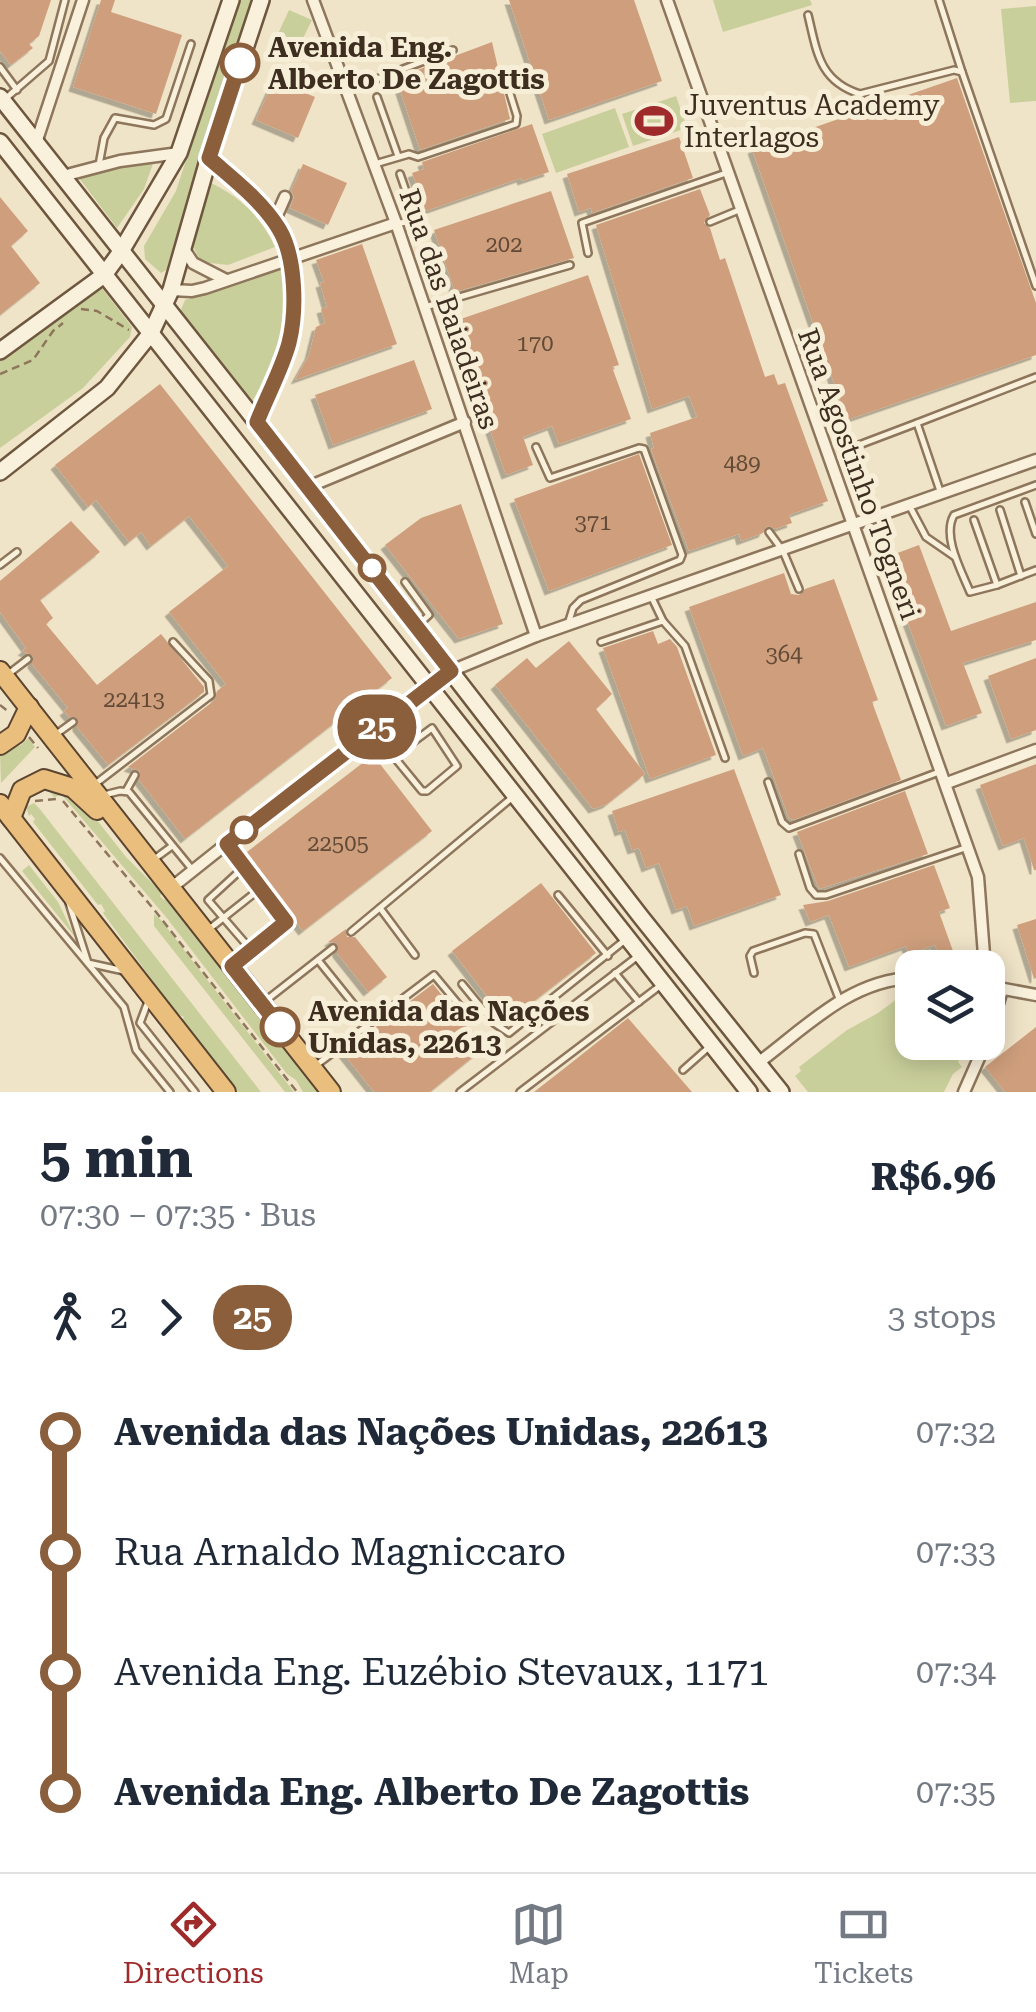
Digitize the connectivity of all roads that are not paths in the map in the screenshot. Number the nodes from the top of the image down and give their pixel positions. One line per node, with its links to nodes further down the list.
1 (65, 0): 14 (lane)
2 (83, 0): 19 (street)
3 (231, 0): 20 (main road)
4 (261, 0): 22 (main road)
5 (313, 0): 15 (street, Rua das Baiadeiras)
6 (667, 0): 25 (street, Rua Agostinho Togneri)
7 (939, 0): 12 (lane)
8 (808, 16): 12 (lane)
9 (191, 44): 24 (lane)
10 (453, 50): 15 (lane)
11 (0, 68): 14 (lane)
12 (962, 72): 40 (lane)
13 (507, 84): 21 (lane)
14 (18, 90): 17 (lane)
15 (348, 90): 23 (street, Rua das Baiadeiras)
16 (378, 98): 21 (lane)
17 (1, 99): 19 (main road)
18 (0, 142): 38 (main road)
19 (36, 142): 27 (main road)
20 (178, 153): 24 (street); 34 (main road)
21 (398, 156): 23 (lane)
22 (209, 158): 30 (street); 33 (main road)
23 (375, 164): 32 (street, Rua das Baiadeiras)
24 (99, 166): 27 (street)
25 (728, 172): 29 (street, Rua Agostinho Togneri); 35 (lane)
26 (400, 174): 32 (lane)
27 (63, 176): 34 (main road)
28 (285, 197): 30 (street)
29 (741, 209): 31 (lane); 63 (street, Rua Agostinho Togneri)
30 (274, 222): 36 (street)
31 (710, 222)
32 (396, 223): 36 (street); 43 (street, Rua das Baiadeiras)
33 (184, 249): 39 (street); 41 (main road)
34 (120, 253): 38 (main road); 42 (main road)
35 (588, 253)
36 (288, 258): 39 (street); 49 (street)
37 (570, 264): 43 (lane)
38 (104, 275): 44 (main road); 45 (main road)
39 (226, 280): 41 (street)
40 (1036, 286)
41 (171, 290): 42 (main road)
42 (163, 306): 44 (main road); 46 (main road)
43 (425, 307): 50 (street, Rua das Baiadeiras)
44 (151, 334): 48 (main road); 55 (main road)
45 (0, 352)
46 (220, 375): 48 (main road); 49 (main road)
47 (1036, 377): 51 (lane)
48 (192, 382): 85 (main road)
49 (257, 422): 57 (main road)
50 (465, 422): 57 (street); 79 (street, Rua das Baiadeiras)
51 (917, 424): 52 (lane); 58 (lane)
52 (858, 445)
53 (536, 448): 77 (lane)
54 (1036, 460): 58 (street)
55 (0, 472)
56 (1036, 484): 68 (lane)
57 (308, 487): 78 (main road)
58 (941, 494): 60 (street)
59 (1024, 502): 65 (lane)
60 (909, 505): 63 (street); 68 (lane)
61 (1000, 510): 71 (lane)
62 (974, 520): 73 (lane)
63 (852, 526): 66 (street); 94 (street, Rua Agostinho Togneri)
64 (769, 532): 66 (lane)
65 (1036, 534)
66 (783, 551): 74 (lane); 75 (street)
67 (17, 552): 69 (lane)
68 (956, 558): 73 (lane)
69 (0, 565)
70 (1036, 570): 71 (lane)
71 (1021, 576): 73 (lane)
72 (405, 582): 78 (lane)
73 (997, 585)
74 (799, 589)
75 (650, 596): 76 (lane); 77 (street)
76 (663, 621): 81 (lane); 93 (lane)
77 (568, 624): 79 (street)
78 (416, 626): 83 (main road)
79 (536, 636): 83 (street)
80 (173, 642): 99 (lane)
81 (601, 642)
82 (28, 659): 84 (lane)
83 (451, 671): 85 (street); 116 (main road)
84 (2, 674): 86 (highway)
85 (429, 686): 88 (street); 100 (main road)
86 (28, 707): 89 (highway); 90 (highway)
87 (73, 722): 89 (lane)
88 (372, 730): 92 (lane); 102 (street)
89 (52, 737): 99 (highway)
90 (0, 744)
91 (1036, 750): 97 (street)
92 (394, 756): 92 (lane)
93 (726, 758)
94 (942, 771): 96 (lane); 97 (street, Rua Agostinho Togneri)
95 (135, 776): 98 (lane)
96 (768, 782)
97 (946, 783): 104 (street, Rua Agostinho Togneri)
98 (126, 791): 99 (lane); 103 (lane)
99 (95, 792): 108 (highway)
100 (515, 795): 114 (lane); 119 (main road)
101 (6, 811): 108 (highway); 110 (highway)
102 (227, 844): 107 (lane); 109 (street)
103 (172, 846): 108 (lane); 109 (lane)
104 (968, 848): 105 (lane); 121 (street, Rua Agostinho Togneri)
105 (799, 854)
106 (0, 858): 127 (lane)
107 (244, 867): 112 (lane); 115 (lane)
108 (155, 868): 111 (highway)
109 (193, 870): 111 (street)
110 (64, 886): 127 (lane); 130 (highway)
111 (171, 888): 117 (highway)
112 (261, 888): 115 (lane); 122 (lane)
113 (558, 895): 125 (lane)
114 (380, 908): 118 (lane); 124 (lane)
115 (224, 917): 117 (lane); 122 (lane)
116 (641, 917): 119 (main road); 128 (main road)
117 (206, 932): 129 (highway)
118 (352, 932)
119 (625, 935): 123 (main road); 125 (lane)
120 (333, 948): 126 (lane)
121 (984, 950)
122 (252, 951): 129 (lane)
123 (640, 954): 131 (lane); 133 (main road)
124 (415, 956)
125 (608, 956): 135 (lane)
126 (318, 960): 141 (lane); 142 (lane)
127 (88, 963): 130 (lane); 151 (lane)
128 (679, 965): 133 (main road); 148 (main road)
129 (232, 966): 141 (highway)
130 (132, 973): 138 (highway)
131 (616, 973): 140 (lane); 155 (lane)
132 (754, 973): 139 (lane)
133 (660, 980): 140 (lane); 145 (main road)
134 (895, 981): 139 (street)
135 (462, 984)
136 (1005, 990): 137 (street)
137 (1036, 995)
138 (151, 996): 152 (lane); 153 (highway)
139 (840, 1001): 148 (street)
140 (639, 1002): 156 (lane)
141 (262, 1004): 149 (highway)
142 (355, 1006)
143 (469, 1017): 144 (lane)
144 (352, 1037)
145 (712, 1045): 150 (lane); 157 (main road)
146 (339, 1048): 149 (lane)
147 (978, 1060): 159 (street)
148 (758, 1063): 158 (main road)
149 (312, 1068): 154 (highway)
150 (683, 1070)
151 (170, 1092)
152 (194, 1092)
153 (226, 1092)
154 (332, 1092)
155 (460, 1092)
156 (520, 1092)
157 (749, 1092)
158 (781, 1092)
159 (964, 1092)

